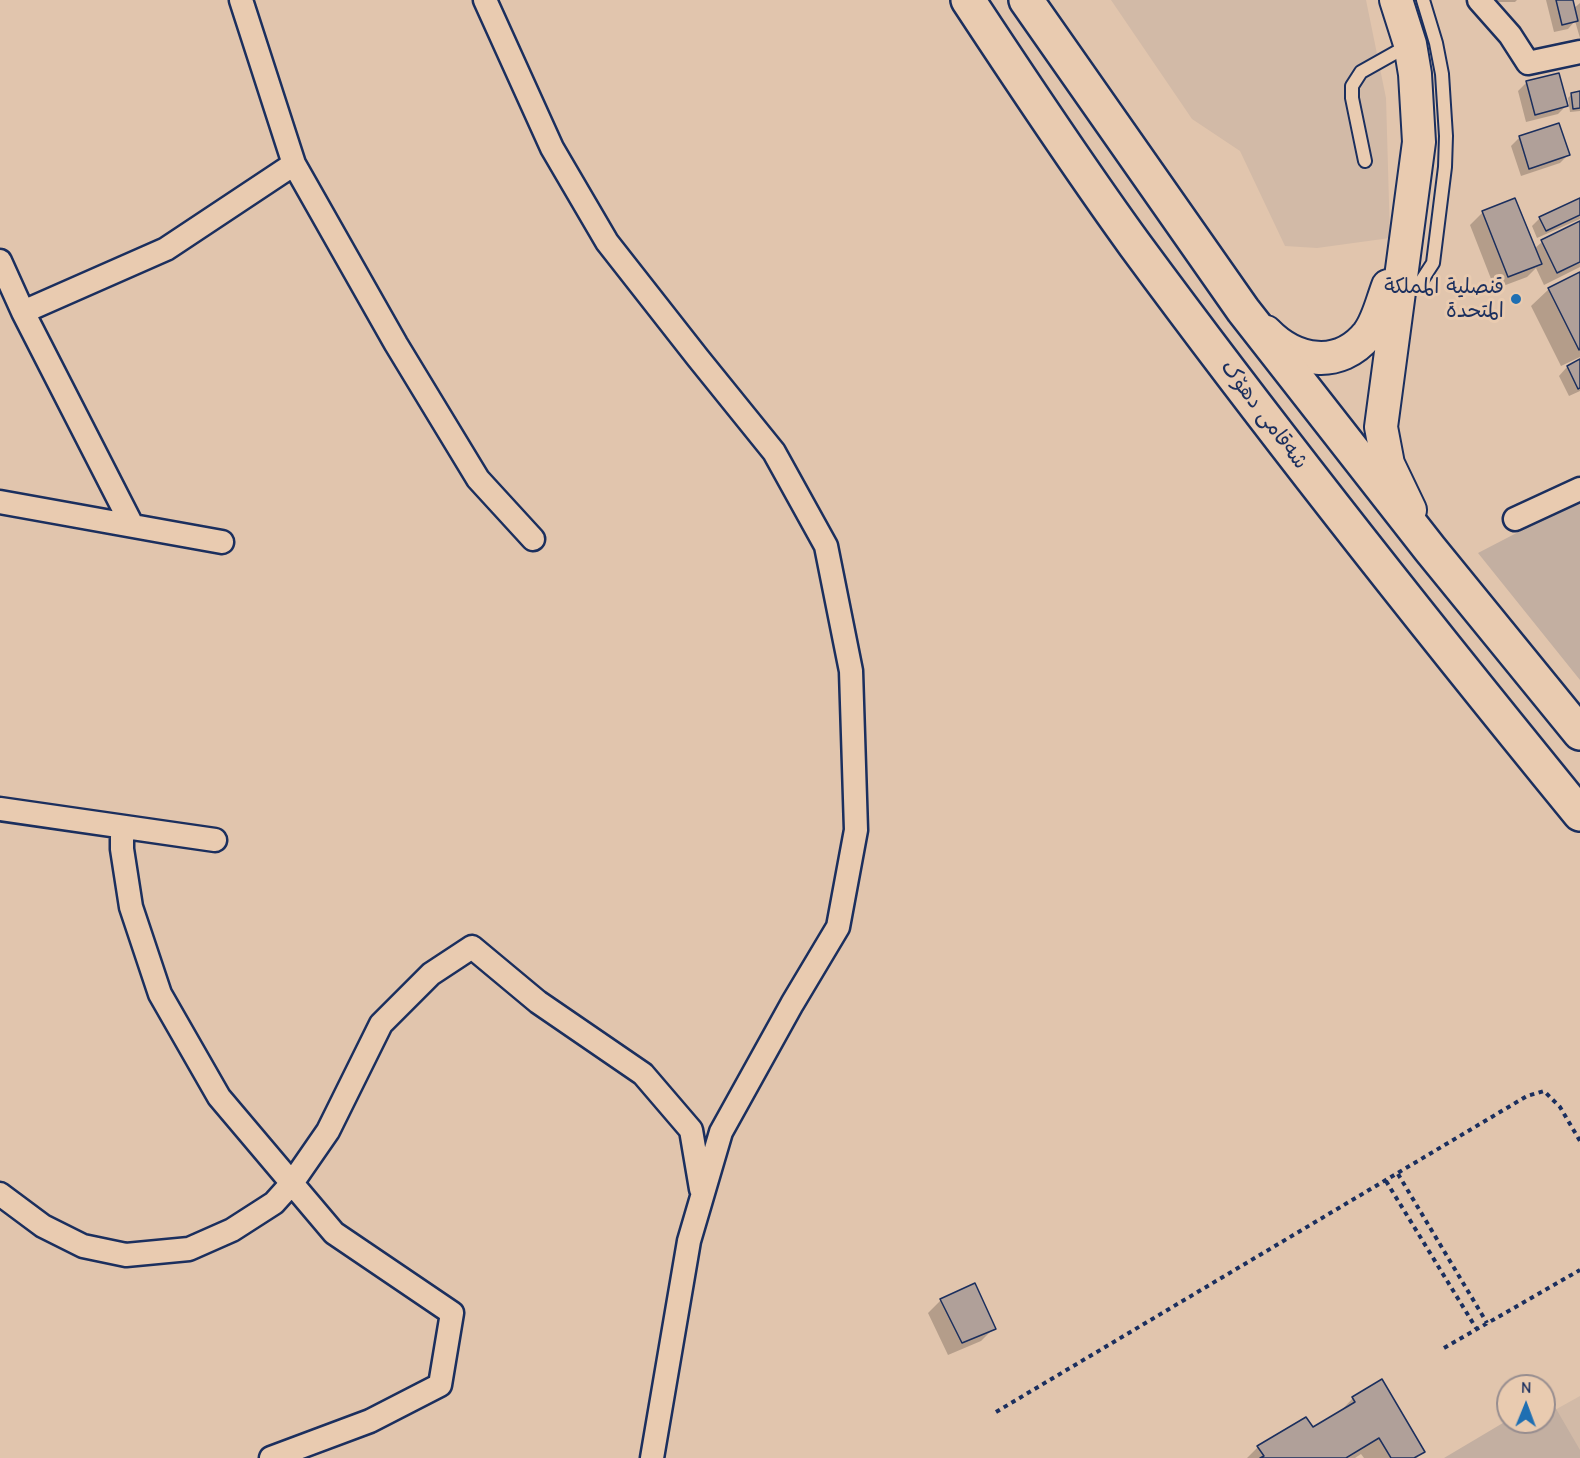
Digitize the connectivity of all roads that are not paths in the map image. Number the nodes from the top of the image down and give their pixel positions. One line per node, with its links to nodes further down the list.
1 (241, 0): 11 (street)
2 (485, 0): 31 (street)
3 (968, 0): 26 (highway, شەقامی دهۆک)
4 (1026, 0): 15 (highway)
5 (1396, 0): 8 (street)
6 (1423, 0): 14 (lane)
7 (1479, 0): 9 (street)
8 (1410, 44): 10 (lane); 12 (street)
9 (1580, 52)
10 (1365, 161)
11 (294, 164): 16 (street); 21 (street)
12 (1409, 229): 14 (street); 15 (street)
13 (0, 261): 16 (street)
14 (1399, 295): 23 (street)
15 (1243, 310): 23 (highway)
16 (23, 312): 20 (street)
17 (1580, 489): 19 (street)
18 (0, 502): 20 (street)
19 (1515, 519)
20 (132, 525): 22 (street)
21 (533, 539)
22 (222, 542)
23 (1430, 549): 24 (highway)
24 (1580, 734)
25 (0, 809): 27 (street)
26 (1580, 814)
27 (122, 827): 28 (street); 29 (street)
28 (214, 840)
29 (292, 1183): 30 (street); 31 (street); 32 (street)
30 (0, 1194)
31 (702, 1194): 33 (street)
32 (271, 1458)
33 (652, 1458)

